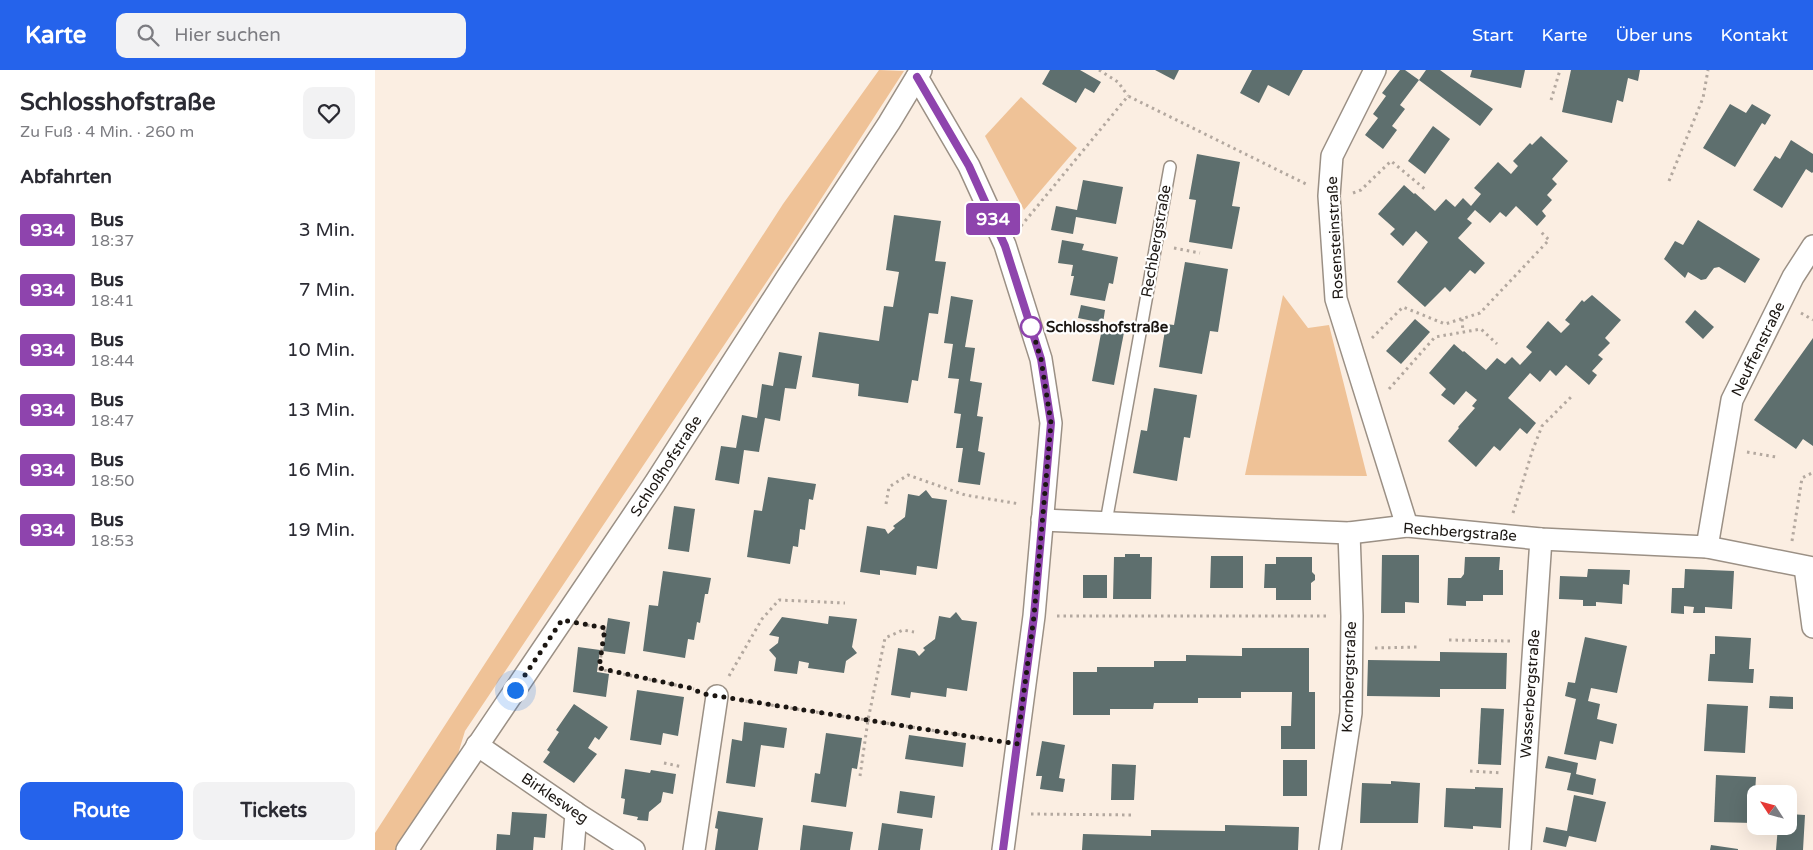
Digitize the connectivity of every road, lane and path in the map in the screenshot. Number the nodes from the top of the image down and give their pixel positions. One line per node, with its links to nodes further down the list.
1 (1099, 70): 6 (path)
2 (1375, 70): 11 (street, Rosensteinstraße)
3 (1560, 70): 7 (path)
4 (1708, 70): 9 (path)
5 (919, 74): 26 (street); 37 (street, Schloßhofstraße)
6 (1128, 96)
7 (1551, 100)
8 (1170, 167): 13 (lane, Rechbergstraße)
9 (1669, 182)
10 (1426, 190): 11 (path)
11 (1330, 202): 19 (street, Rosensteinstraße)
12 (1540, 231): 16 (path)
13 (1156, 245): 15 (path); 27 (lane, Rechbergstraße)
14 (1813, 246): 22 (street, Neuffenstraße)
15 (1200, 253)
16 (1461, 319): 17 (path); 19 (path)
17 (1463, 332): 18 (path); 21 (path)
18 (1497, 344)
19 (1354, 356): 21 (street, Rosensteinstraße)
20 (1573, 396): 30 (path)
21 (1370, 410): 28 (street, Rosensteinstraße)
22 (1724, 448): 23 (path); 32 (street, Neuffenstraße)
23 (1777, 457)
24 (1812, 473): 33 (path)
25 (886, 504): 26 (path)
26 (1042, 514): 27 (street, Rechbergstraße); 35 (street)
27 (1106, 522): 29 (street, Rechbergstraße)
28 (1407, 526): 29 (street, Rechbergstraße); 30 (street, Rechbergstraße)
29 (1349, 533): 36 (street, Kornbergstraße)
30 (1506, 535): 31 (street, Rechbergstraße)
31 (1541, 539): 32 (street, Rechbergstraße); 41 (street, Wasserbergstraße)
32 (1707, 547): 33 (street, Rechbergstraße)
33 (1802, 566): 38 (street)
34 (845, 603): 44 (path)
35 (1034, 616): 36 (path); 46 (street)
36 (1352, 616): 43 (street, Kornbergstraße)
37 (562, 620): 44 (path); 47 (street, Schloßhofstraße)
38 (1813, 627)
39 (914, 632): 45 (path)
40 (1449, 640): 41 (path)
41 (1534, 641): 49 (street, Wasserbergstraße)
42 (1419, 647): 43 (path)
43 (1351, 649): 59 (street, Kornbergstraße)
44 (717, 696): 45 (path); 57 (street)
45 (868, 720): 46 (path); 50 (path)
46 (1017, 744): 52 (street)
47 (477, 745): 51 (street, Birklesweg); 54 (street, Schloßhofstraße)
48 (1470, 771): 49 (path)
49 (1525, 774): 60 (street, Wasserbergstraße)
50 (860, 776)
51 (575, 813): 55 (street); 56 (street, Birklesweg)
52 (1008, 814): 53 (path); 58 (street)
53 (1135, 815)
54 (407, 850)
55 (573, 850)
56 (634, 850)
57 (694, 850)
58 (1003, 850)
59 (1330, 850)
60 (1520, 850)

